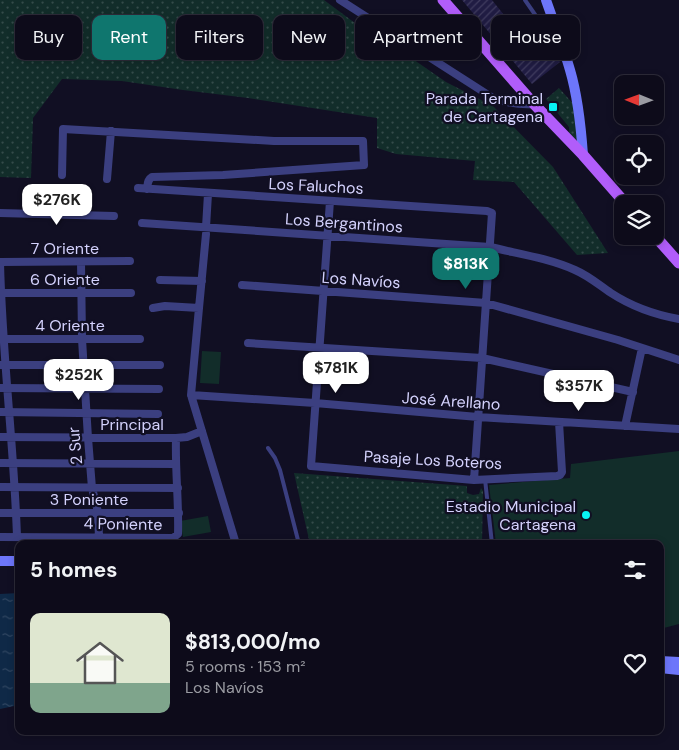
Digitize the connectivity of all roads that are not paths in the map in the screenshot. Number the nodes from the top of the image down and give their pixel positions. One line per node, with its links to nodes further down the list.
1 (340, 0): 10 (street)
2 (438, 0): 6 (main road)
3 (444, 0): 7 (main road)
4 (525, 0): 8 (lane)
5 (546, 0): 12 (street)
6 (454, 15)
7 (456, 15)
8 (535, 15)
9 (481, 44): 10 (main road)
10 (534, 104): 12 (main road)
11 (111, 131): 13 (street); 14 (street); 16 (street)
12 (583, 155): 18 (main road)
13 (62, 175)
14 (107, 180)
15 (138, 188): 16 (street, Los Faluchos)
16 (147, 189): 17 (street, Los Faluchos)
17 (208, 194): 19 (street, Los Faluchos); 23 (street)
18 (618, 195)
19 (330, 201): 24 (street); 26 (street, Los Faluchos)
20 (0, 213): 21 (street)
21 (114, 216)
22 (142, 223): 23 (street, Los Bergantinos)
23 (206, 231): 24 (street, Los Bergantinos); 32 (street)
24 (328, 236): 26 (street, Los Bergantinos); 34 (street)
25 (663, 245): 30 (main road)
26 (490, 247): 38 (street); 42 (street, Los Bergantinos)
27 (130, 261): 29 (street, 7 Oriente)
28 (0, 262): 29 (street, 7 Oriente); 35 (street)
29 (81, 262): 36 (street, 2 Sur)
30 (679, 263)
31 (160, 280): 32 (street)
32 (202, 281): 40 (street)
33 (242, 285): 34 (street, Los Navíos)
34 (324, 290): 38 (street, Los Navíos); 47 (street)
35 (0, 293): 36 (street, 6 Oriente); 41 (street)
36 (81, 293): 37 (street, 6 Oriente); 44 (street, 2 Sur)
37 (131, 293)
38 (486, 303): 48 (street, Los Navíos); 49 (street)
39 (153, 308): 40 (street)
40 (198, 308): 58 (street)
41 (2, 319): 43 (street)
42 (679, 319)
43 (2, 339): 44 (street, 4 Oriente); 51 (street)
44 (82, 339): 45 (street, 4 Oriente); 53 (street, 2 Sur)
45 (140, 339)
46 (248, 342): 47 (street)
47 (320, 347): 49 (street); 59 (street)
48 (642, 348): 50 (street, Los Navíos); 57 (street)
49 (482, 358): 57 (street); 64 (street)
50 (679, 360)
51 (3, 365): 53 (street); 54 (street)
52 (160, 365): 53 (street)
53 (83, 366): 55 (street, 2 Sur)
54 (4, 388): 55 (street); 61 (street)
55 (85, 389): 56 (street); 62 (street, 2 Sur)
56 (159, 389)
57 (633, 392): 66 (street)
58 (192, 395): 59 (street, José Arellano); 68 (street)
59 (315, 404): 64 (street, José Arellano); 79 (street, Pasaje Los Boteros)
60 (0, 412): 61 (street)
61 (10, 412): 62 (street); 70 (street)
62 (86, 412): 63 (street); 71 (street, 2 Sur)
63 (158, 414)
64 (478, 417): 65 (street, José Arellano); 79 (street)
65 (558, 422): 66 (street, José Arellano); 78 (street, Pasaje Los Boteros)
66 (625, 426): 67 (street, José Arellano)
67 (679, 430)
68 (202, 431): 72 (street, Principal); 91 (street)
69 (0, 437): 70 (street, Principal)
70 (12, 437): 71 (street, Principal); 75 (street)
71 (88, 438): 72 (street, Principal); 76 (street, 2 Sur)
72 (176, 438): 77 (street, 4 Poniente)
73 (268, 448): 92 (lane)
74 (0, 463): 75 (street)
75 (13, 463): 76 (street); 81 (street)
76 (90, 463): 77 (street); 82 (street, 2 Sur)
77 (175, 464): 83 (street, 4 Poniente)
78 (485, 479): 79 (street, Pasaje Los Boteros); 93 (lane)
79 (474, 480)
80 (0, 487): 81 (street)
81 (15, 487): 82 (street); 86 (street)
82 (92, 488): 83 (street); 84 (street, 2 Sur)
83 (178, 488): 87 (street, 4 Poniente)
84 (98, 512): 86 (street, 3 Poniente); 87 (street, 3 Poniente); 90 (street, 2 Sur)
85 (0, 513): 86 (street, 3 Poniente)
86 (16, 513): 89 (street)
87 (179, 513): 90 (street, 4 Poniente)
88 (0, 537): 89 (street, 4 Poniente)
89 (17, 537): 90 (street, 4 Poniente)
90 (99, 538)
91 (235, 540)
92 (298, 540)
93 (492, 540)
94 (0, 561): 95 (street)
95 (15, 561)
96 (664, 661): 97 (street)
97 (679, 662)
98 (664, 668): 99 (street)
99 (679, 670)

